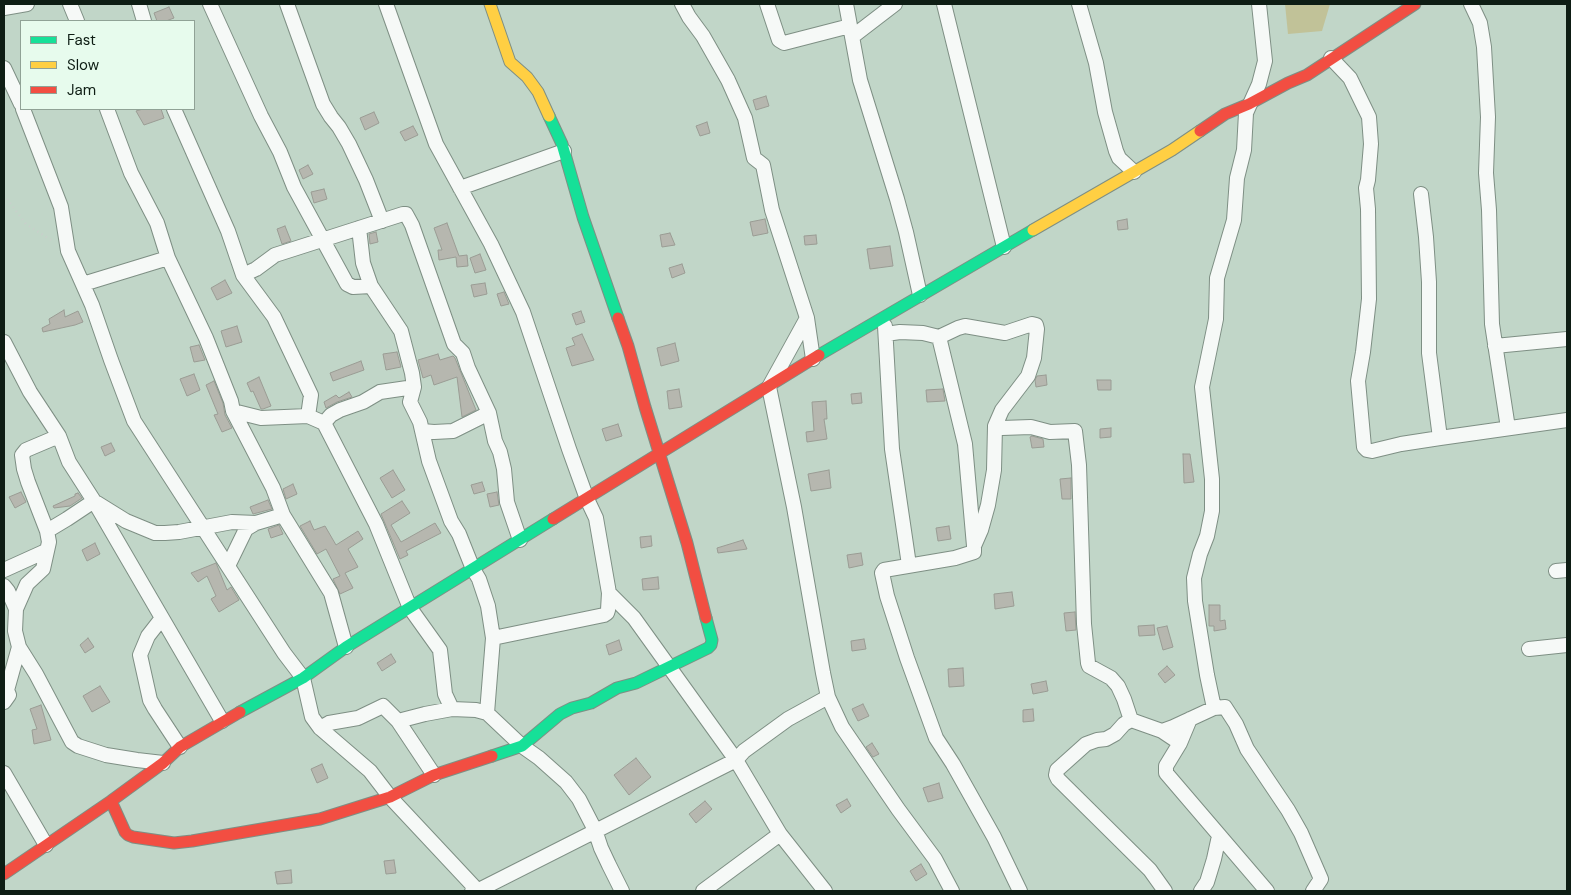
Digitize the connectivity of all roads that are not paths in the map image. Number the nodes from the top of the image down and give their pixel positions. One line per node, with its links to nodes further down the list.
1 (27, 4): 17 (street)
2 (70, 4): 18 (street)
3 (139, 4): 19 (street)
4 (210, 4): 34 (street)
5 (287, 4): 32 (street)
6 (386, 4): 30 (street)
7 (490, 4): 28 (street)
8 (682, 4): 41 (street)
9 (766, 4): 20 (street)
10 (846, 4): 20 (street)
11 (895, 4): 20 (street)
12 (944, 4): 35 (street)
13 (1079, 4): 29 (street)
14 (1259, 4): 24 (street)
15 (1415, 4): 21 (street)
16 (1471, 4): 47 (street)
17 (4, 8)
18 (77, 20)
19 (144, 20)
20 (851, 32): 40 (street)
21 (1331, 58): 24 (street); 60 (street)
22 (4, 68): 23 (street)
23 (20, 102)
24 (1249, 104): 29 (street); 89 (street)
25 (24, 110): 38 (street)
26 (107, 110): 36 (street)
27 (174, 110): 37 (street)
28 (564, 151): 30 (street); 61 (street)
29 (1134, 172): 35 (street)
30 (460, 188): 62 (street)
31 (1421, 194): 60 (street)
32 (382, 221): 33 (street); 52 (street)
33 (359, 228): 34 (street); 39 (street)
34 (322, 240): 37 (street); 39 (street)
35 (1004, 247): 40 (street)
36 (168, 258): 38 (street); 51 (street)
37 (242, 275): 53 (street)
38 (83, 284): 66 (street)
39 (371, 286): 49 (street)
40 (920, 295): 42 (street)
41 (807, 318): 48 (street); 50 (street)
42 (884, 318): 43 (street); 48 (street)
43 (886, 334): 44 (street); 71 (street)
44 (940, 337): 56 (street); 69 (street)
45 (1567, 339): 47 (street)
46 (4, 342): 59 (street)
47 (1495, 346): 57 (street)
48 (813, 359): 50 (street)
49 (414, 387): 55 (street); 58 (street)
50 (769, 387): 61 (street); 87 (street)
51 (233, 411): 53 (street); 64 (street)
52 (489, 413): 58 (street); 68 (street)
53 (308, 416): 55 (street)
54 (1567, 420): 57 (street)
55 (324, 423): 77 (street)
56 (995, 426): 69 (street); 93 (street)
57 (1508, 428): 60 (street)
58 (422, 431): 73 (street)
59 (59, 436): 63 (street); 67 (street)
60 (1440, 438)
61 (660, 453): 62 (street); 85 (street)
62 (587, 499): 68 (street); 76 (street)
63 (94, 501): 66 (street); 67 (street); 78 (street)
64 (283, 515): 65 (street); 83 (street)
65 (256, 524): 66 (street); 72 (street)
66 (202, 527): 72 (street)
67 (47, 531): 70 (street)
68 (520, 540): 73 (street)
69 (974, 546): 71 (street)
70 (46, 551): 74 (street); 79 (street)
71 (909, 565): 117 (street)
72 (228, 566): 86 (street)
73 (473, 569): 77 (street); 80 (street)
74 (4, 570)
75 (4, 586): 79 (street)
76 (609, 593): 80 (street); 85 (street)
77 (410, 608): 83 (street); 90 (street)
78 (162, 618): 94 (street); 100 (street)
79 (11, 619): 82 (street)
80 (494, 638): 91 (street)
81 (1567, 645): 84 (street)
82 (19, 647): 88 (street); 102 (street)
83 (346, 647): 86 (street)
84 (1529, 649)
85 (668, 666): 99 (street); 101 (street)
86 (303, 678): 94 (street); 96 (street)
87 (828, 697): 101 (street); 116 (street)
88 (4, 702)
89 (1214, 708): 92 (street); 121 (street)
90 (452, 709): 91 (street); 95 (street)
91 (487, 713): 99 (street)
92 (1190, 719): 97 (street); 98 (street)
93 (1131, 720): 97 (street); 118 (street)
94 (222, 721): 100 (street)
95 (398, 721): 96 (street); 104 (street)
96 (320, 728): 105 (street)
97 (1162, 731): 98 (street)
98 (1180, 742): 109 (street)
99 (522, 746): 104 (street); 107 (street)
100 (180, 747): 102 (street)
101 (736, 760): 107 (street); 108 (street)
102 (163, 763): 106 (street)
103 (4, 773): 110 (street)
104 (434, 775): 105 (street)
105 (390, 797): 106 (street); 112 (street)
106 (111, 801): 110 (street)
107 (595, 830): 112 (street); 113 (street)
108 (780, 834): 114 (street); 115 (street)
109 (1219, 836): 119 (street); 120 (street)
110 (46, 845): 111 (street)
111 (4, 874)
112 (475, 891)
113 (622, 891)
114 (703, 891)
115 (825, 891)
116 (952, 891)
117 (1020, 891)
118 (1165, 891)
119 (1201, 891)
120 (1267, 891)
121 (1313, 891)

